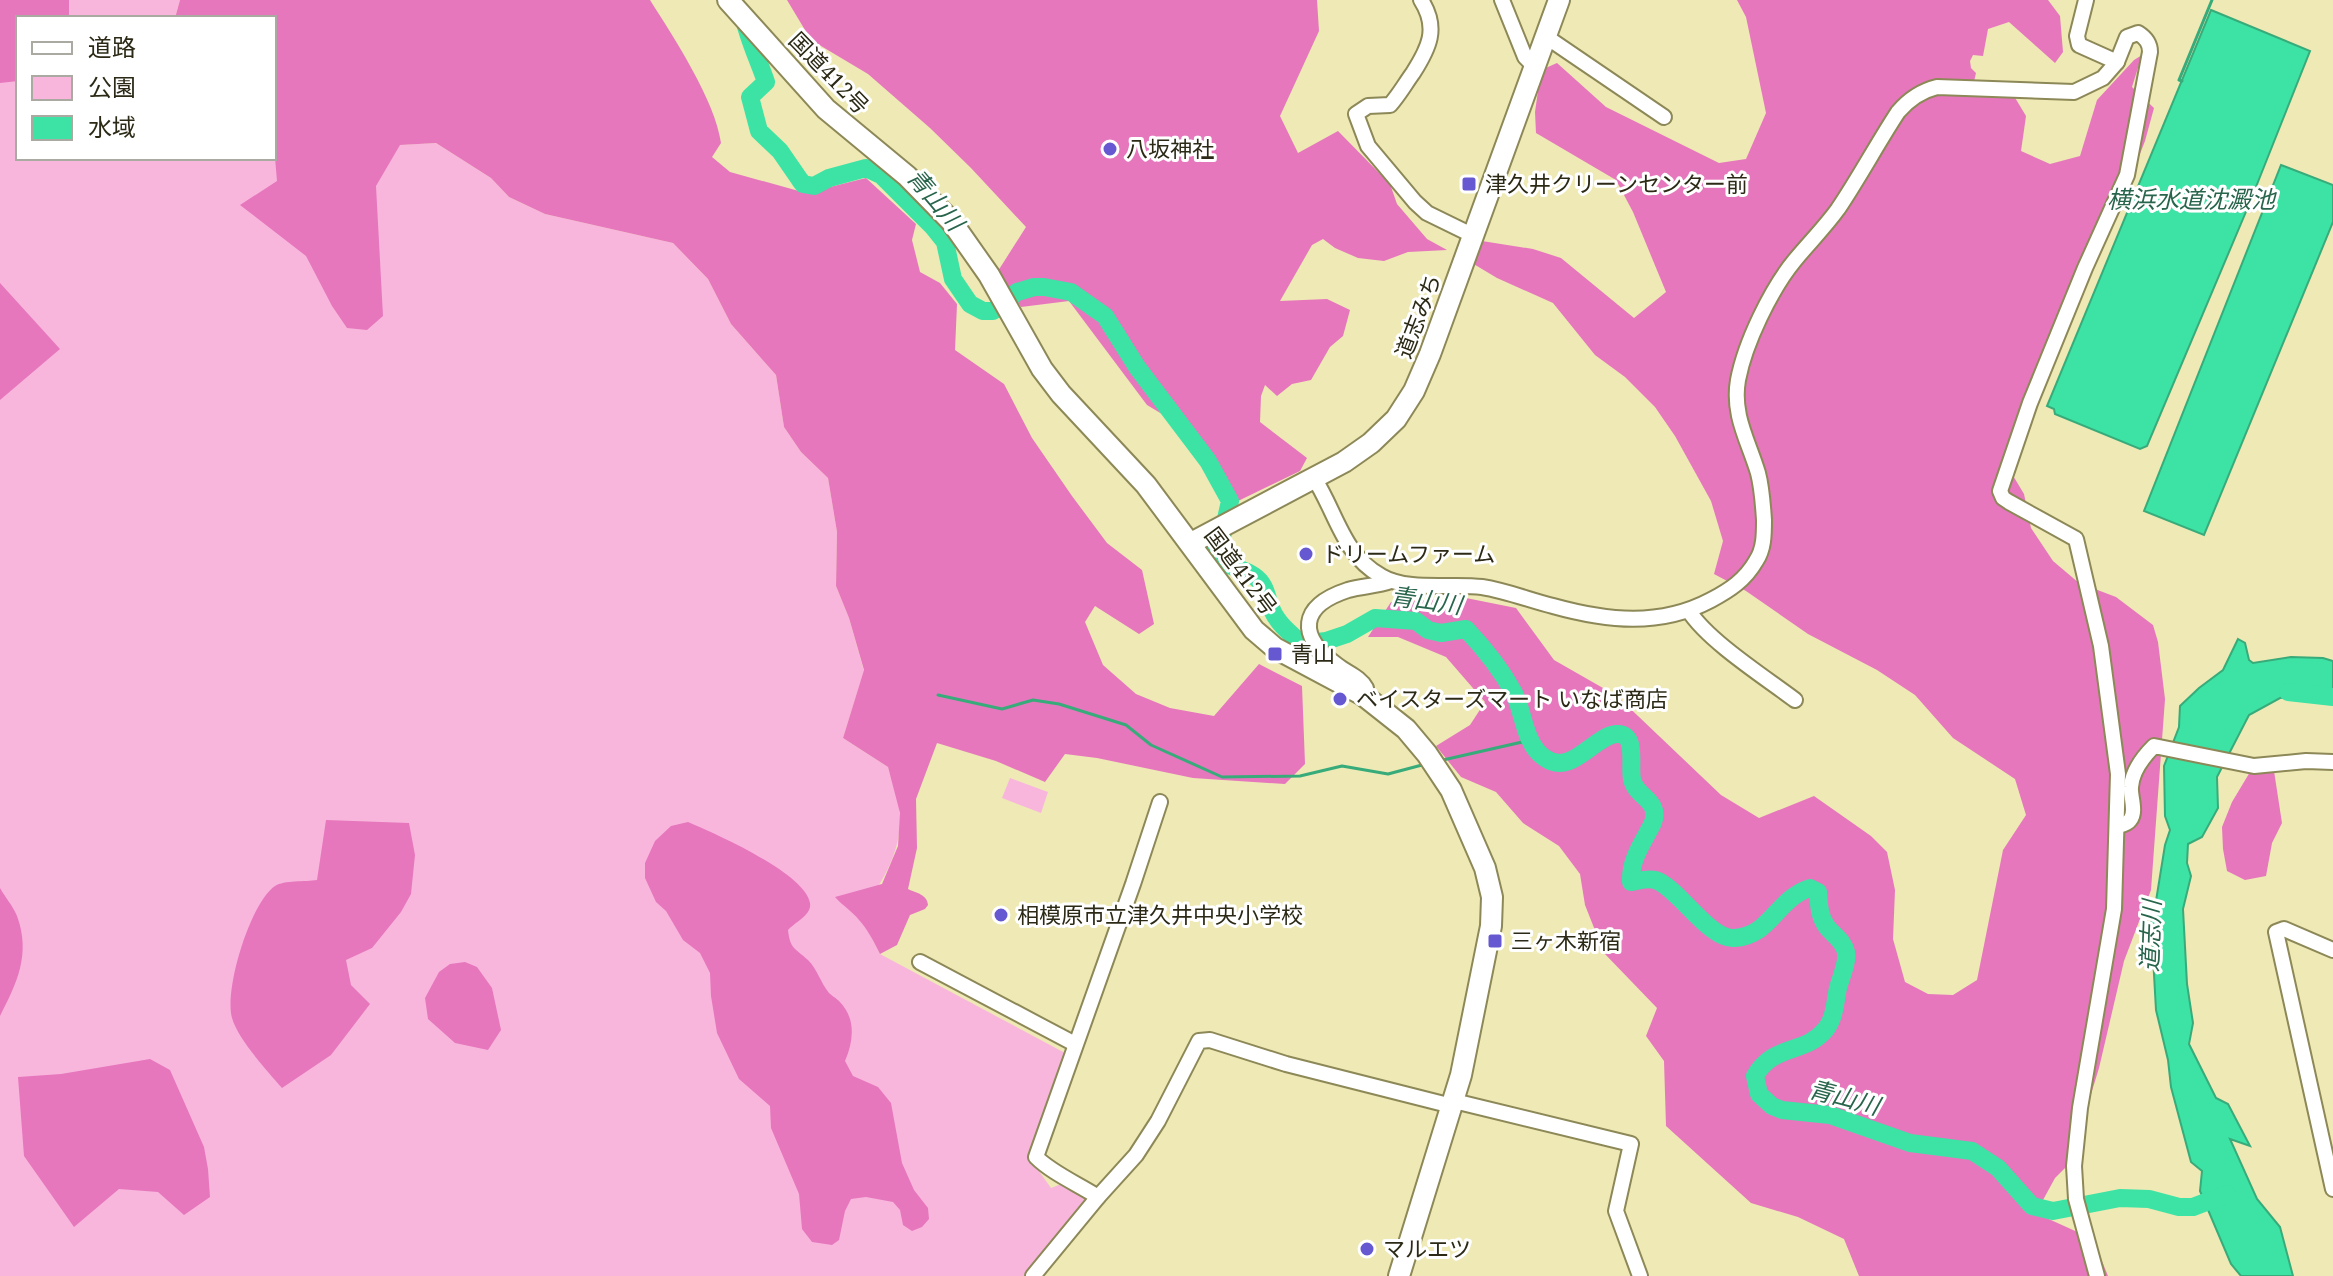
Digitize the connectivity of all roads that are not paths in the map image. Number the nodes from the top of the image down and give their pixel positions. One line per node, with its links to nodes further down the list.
1 (1421, 0): 10 (street)
2 (1502, 0): 8 (street)
3 (1559, 0): 6 (highway, 道志みち)
4 (2086, 0): 7 (street)
5 (730, 3): 12 (highway, 国道412号)
6 (1545, 36): 8 (highway, 道志みち); 9 (street)
7 (2117, 62): 14 (street); 19 (street)
8 (1534, 66): 10 (highway, 道志みち)
9 (1664, 117)
10 (1474, 236): 11 (highway, 道志みち)
11 (1314, 478): 12 (highway, 道志みち); 13 (street)
12 (1191, 543): 15 (highway, 国道412号)
13 (1391, 581): 14 (street); 15 (street)
14 (1689, 611): 16 (street)
15 (1363, 695): 23 (highway, 国道412号)
16 (1795, 700)
17 (2333, 762): 19 (street)
18 (1160, 802): 22 (street)
19 (2118, 826): 29 (street)
20 (2333, 950): 24 (street)
21 (920, 962): 22 (street)
22 (1075, 1044): 25 (street)
23 (1453, 1103): 25 (street); 27 (highway, 国道412号); 28 (street)
24 (2333, 1189)
25 (1098, 1197): 26 (street)
26 (1033, 1276)
27 (1399, 1276)
28 (1640, 1276)
29 (2097, 1276)

